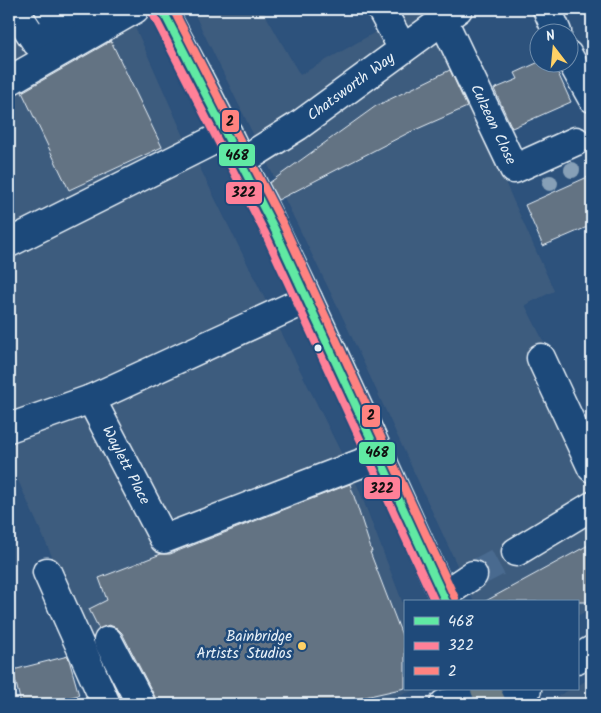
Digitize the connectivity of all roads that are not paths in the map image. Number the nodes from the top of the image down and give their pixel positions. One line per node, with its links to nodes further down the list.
1 (14, 9): 8 (street)
2 (135, 9): 12 (street)
3 (162, 9): 14 (main road)
4 (381, 9): 10 (street)
5 (547, 9): 9 (street)
6 (85, 10): 8 (street)
7 (450, 14): 10 (street, Chatsworth Way); 15 (street, Culzean Close)
8 (55, 17)
9 (553, 22)
10 (402, 47): 16 (street, Chatsworth Way)
11 (577, 72): 13 (street)
12 (9, 81)
13 (592, 98)
14 (228, 133): 16 (main road); 17 (street)
15 (576, 141)
16 (242, 161): 18 (main road)
17 (9, 243)
18 (308, 299): 20 (street); 22 (main road)
19 (541, 358): 23 (street)
20 (90, 399): 21 (street); 22 (street, Waylett Place)
21 (9, 428)
22 (380, 456): 28 (main road)
23 (592, 468)
24 (592, 506): 25 (street)
25 (516, 552)
26 (47, 572): 34 (street)
27 (473, 575): 28 (street)
28 (445, 598)
29 (108, 642): 35 (street)
30 (592, 650): 31 (street)
31 (578, 658)
32 (522, 690): 33 (street)
33 (488, 697): 36 (street)
34 (106, 704)
35 (141, 704)
36 (444, 704)

